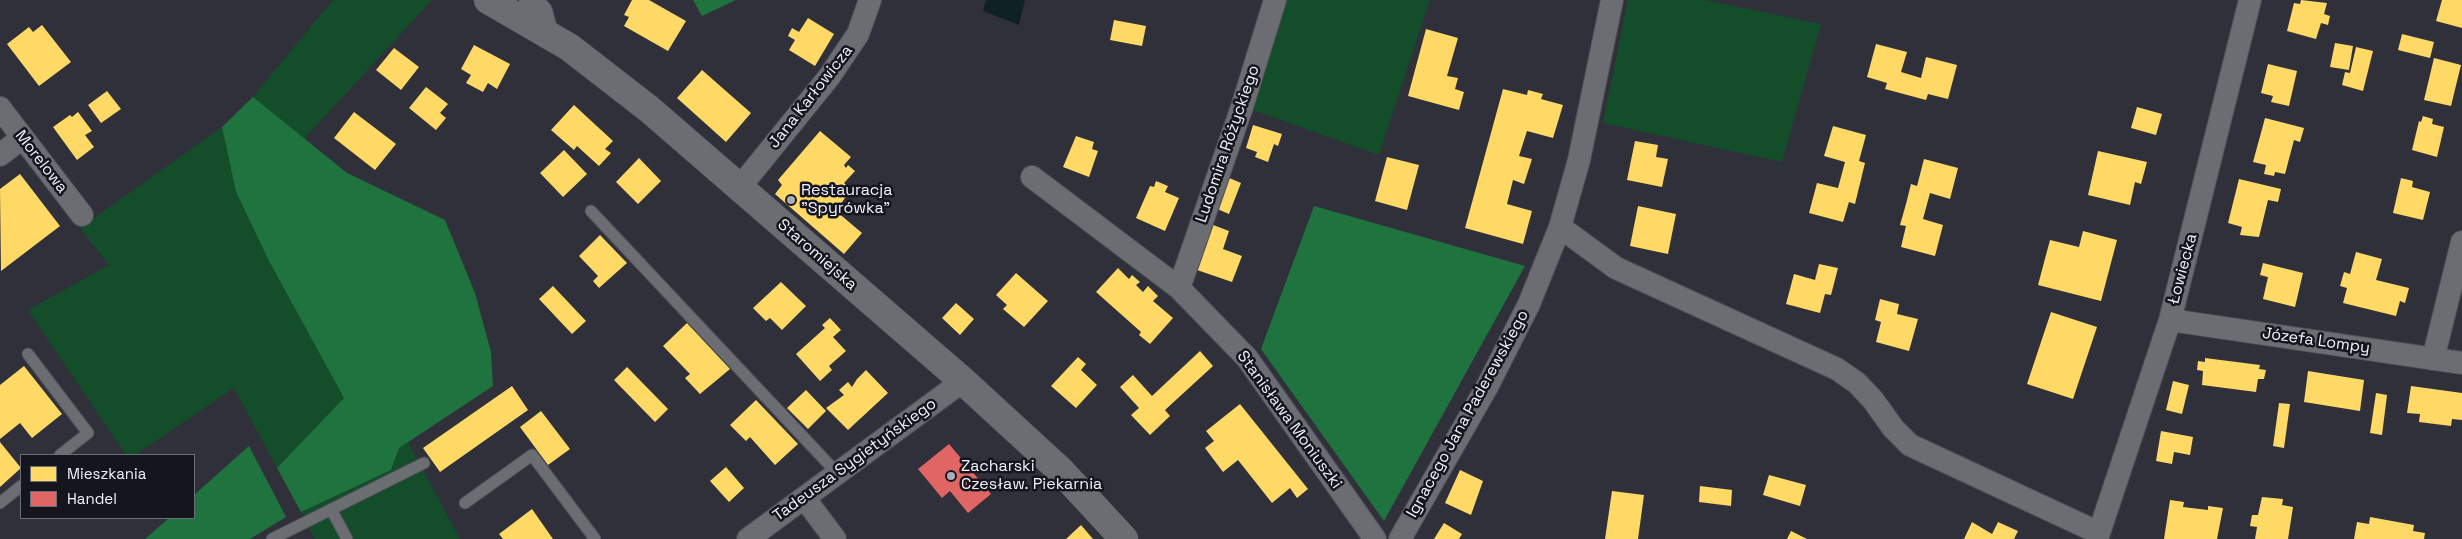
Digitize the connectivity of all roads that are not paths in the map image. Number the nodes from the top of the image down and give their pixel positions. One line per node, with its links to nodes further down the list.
1 (488, 0): 7 (street, Staromiejska)
2 (530, 0): 7 (street)
3 (870, 0): 12 (street, Jana Karłowicza)
4 (1276, 0): 17 (street, Ludomira Różyckiego)
5 (1612, 0): 15 (street, Ignacego Jana Paderewskiego)
6 (2250, 0): 18 (street, Łowiecka)
7 (547, 34): 12 (street, Staromiejska)
8 (0, 108): 9 (street, Morelowa)
9 (22, 138): 10 (street); 14 (street, Morelowa)
10 (0, 155)
11 (1032, 177): 17 (street, Stanisława Moniuszki)
12 (740, 188): 22 (street, Staromiejska)
13 (591, 211): 25 (lane)
14 (82, 215)
15 (1560, 227): 31 (street, Łowiecka); 39 (street, Ignacego Jana Paderewskiego)
16 (2462, 242): 20 (street)
17 (1179, 288): 38 (street, Stanisława Moniuszki)
18 (2170, 320): 20 (street, Józefa Lompy); 31 (street, Łowiecka)
19 (28, 354): 23 (lane)
20 (2434, 359): 21 (street, Józefa Lompy)
21 (2462, 363)
22 (962, 381): 25 (street, Tadeusza Sygietyńskiego); 37 (street, Staromiejska)
23 (61, 454)
24 (424, 463): 30 (lane)
25 (838, 474): 27 (street, Tadeusza Sygietyńskiego)
26 (20, 487): 28 (lane)
27 (804, 499): 35 (street, Tadeusza Sygietyńskiego); 36 (street)
28 (0, 503)
29 (465, 503): 34 (lane)
30 (332, 509): 32 (lane); 33 (lane)
31 (2098, 536)
32 (272, 539)
33 (348, 539)
34 (596, 539)
35 (748, 539)
36 (835, 539)
37 (1124, 539)
38 (1375, 539)
39 (1400, 539)

